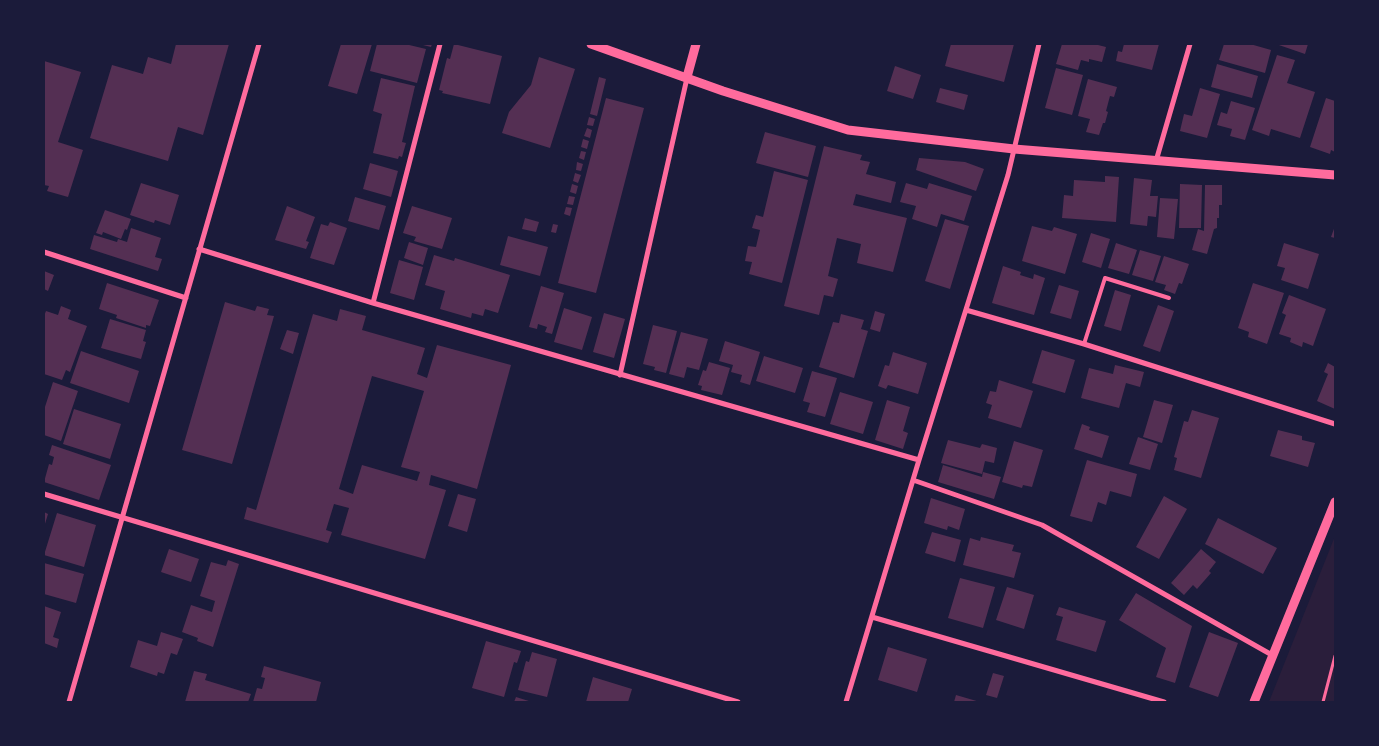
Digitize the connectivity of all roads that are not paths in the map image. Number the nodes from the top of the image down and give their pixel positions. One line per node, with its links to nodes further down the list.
1 (259, 44): 11 (street)
2 (440, 44): 15 (street)
3 (591, 44): 7 (street)
4 (696, 44): 7 (street)
5 (1039, 44): 8 (street)
6 (1190, 44): 9 (street)
7 (687, 77): 8 (street); 18 (street)
8 (1014, 149): 9 (street); 16 (street)
9 (1156, 161): 10 (street)
10 (1335, 175)
11 (199, 249): 13 (street); 15 (street)
12 (44, 252): 13 (street)
13 (186, 298): 24 (street)
14 (1169, 298): 17 (lane)
15 (373, 303): 18 (street)
16 (966, 310): 17 (street); 20 (street)
17 (1084, 344): 19 (street)
18 (620, 375): 20 (street)
19 (1335, 424)
20 (918, 460): 21 (street)
21 (913, 480): 25 (street); 26 (street)
22 (44, 494): 24 (street)
23 (1335, 502): 26 (street)
24 (124, 518): 27 (street); 28 (street)
25 (872, 617): 29 (street); 30 (street)
26 (1272, 654): 31 (street)
27 (69, 702)
28 (738, 702)
29 (846, 702)
30 (1164, 702)
31 (1254, 702)

